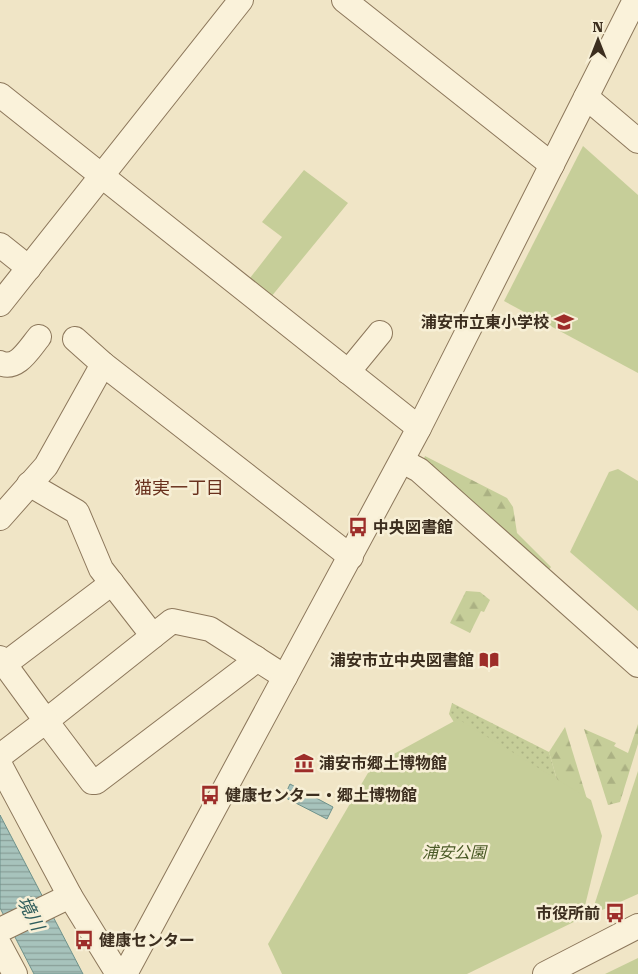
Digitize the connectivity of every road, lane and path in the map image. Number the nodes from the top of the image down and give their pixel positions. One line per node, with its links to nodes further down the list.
1 (241, 0): 8 (street)
2 (344, 0): 7 (street)
3 (635, 0): 5 (street)
4 (0, 95): 8 (street)
5 (586, 98): 6 (street); 7 (street)
6 (638, 141)
7 (552, 165): 18 (street)
8 (102, 176): 10 (street); 17 (street)
9 (0, 245): 10 (street)
10 (29, 268): 11 (street)
11 (0, 304)
12 (380, 333): 17 (street)
13 (75, 340): 16 (street)
14 (36, 347): 15 (street)
15 (0, 363)
16 (103, 364): 20 (street); 22 (street)
17 (348, 372): 18 (street)
18 (419, 428): 19 (street)
19 (402, 461): 22 (street); 27 (street)
20 (30, 484): 21 (street); 23 (street)
21 (0, 518)
22 (351, 557): 28 (street)
23 (112, 583): 24 (street); 26 (street)
24 (153, 636): 25 (street); 29 (street)
25 (256, 658): 28 (street); 29 (street)
26 (2, 661): 29 (street)
27 (638, 664)
28 (285, 677): 37 (street)
29 (46, 721): 30 (street)
30 (0, 756)
31 (0, 765): 32 (street)
32 (64, 899): 34 (street); 36 (street)
33 (638, 926): 38 (street)
34 (1, 935): 35 (street)
35 (15, 974)
36 (118, 974)
37 (126, 974)
38 (545, 974)

